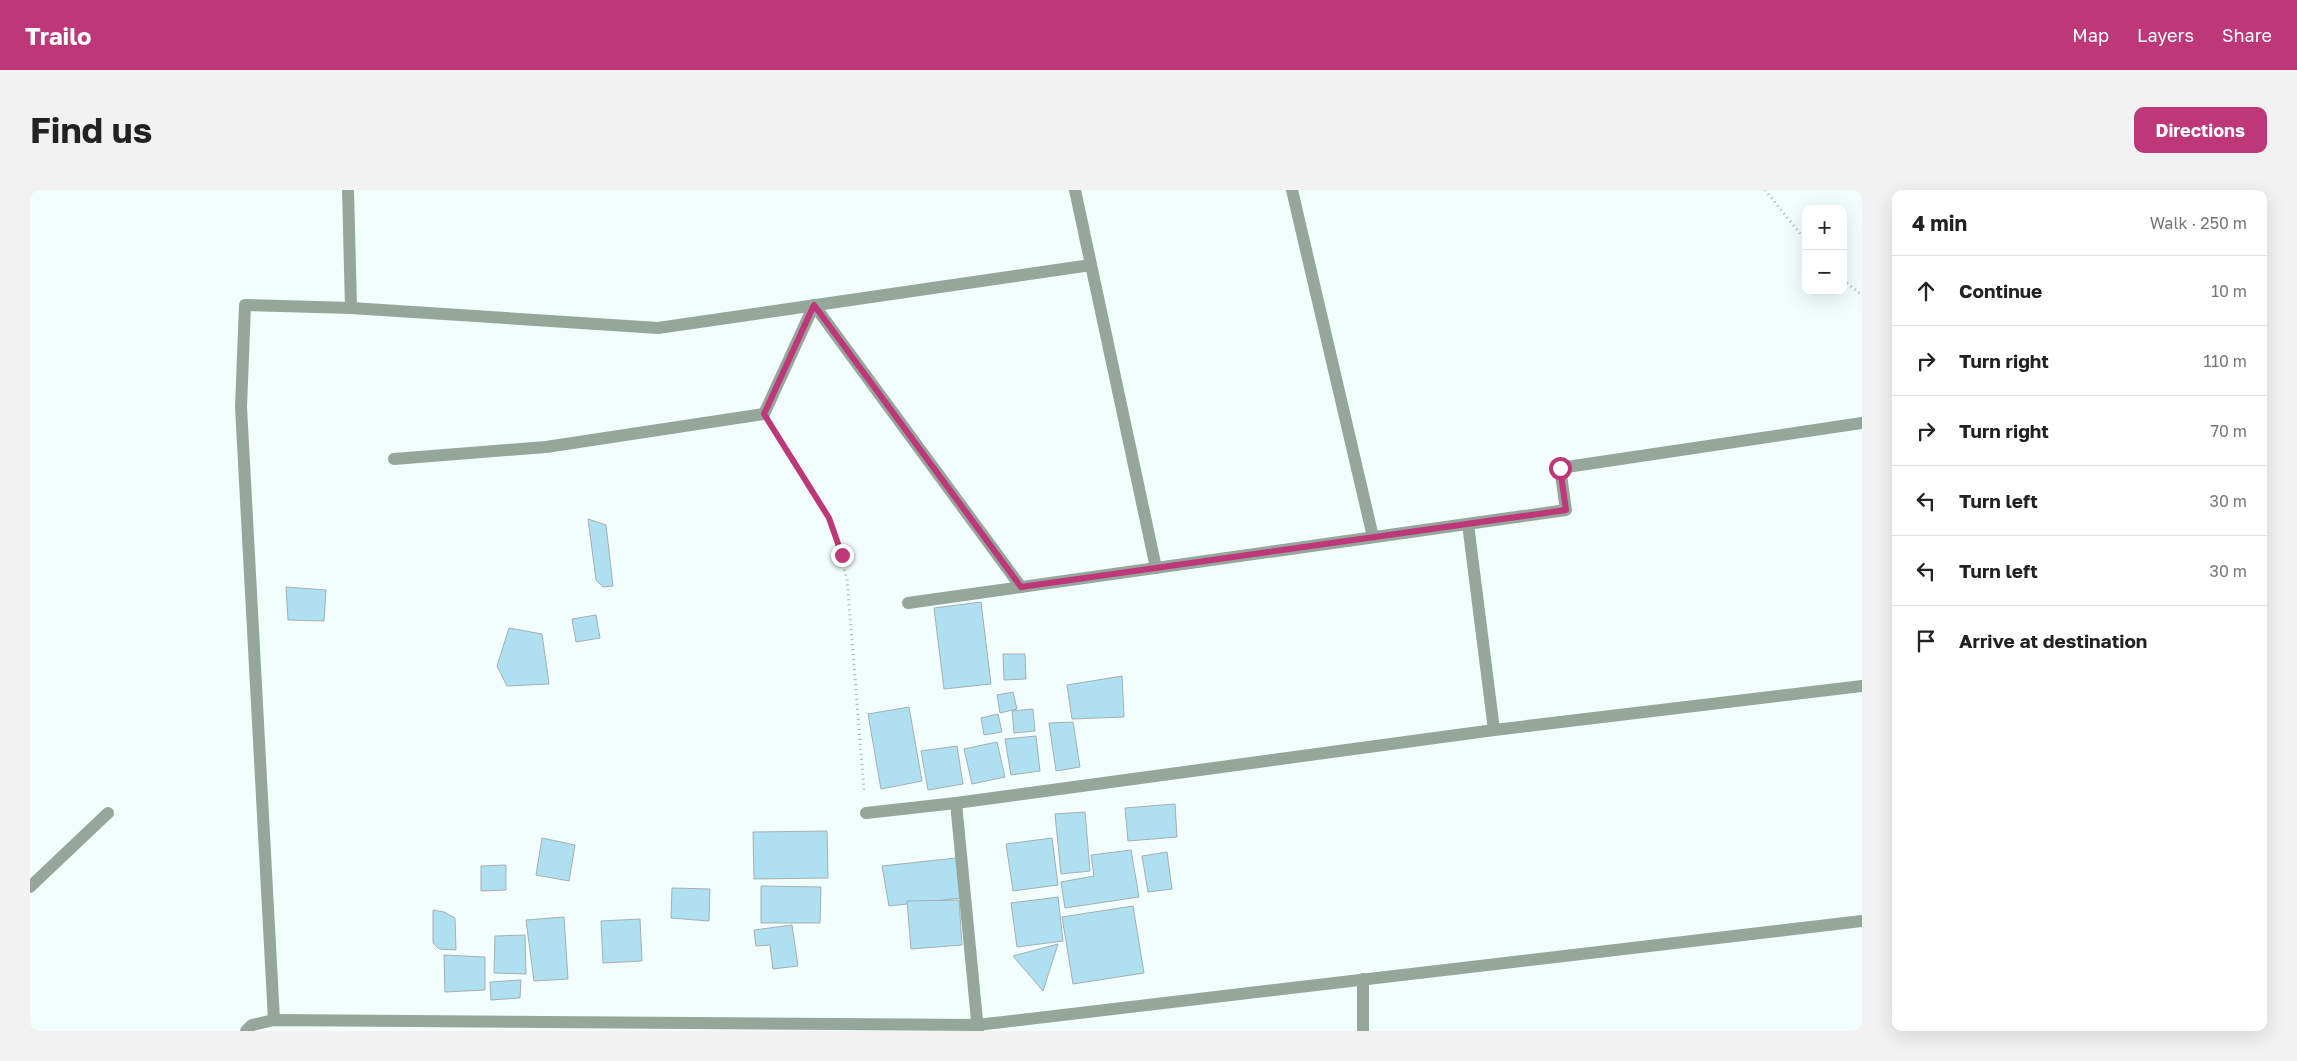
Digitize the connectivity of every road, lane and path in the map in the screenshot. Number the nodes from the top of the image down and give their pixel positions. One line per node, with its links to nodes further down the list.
1 (348, 190): 10 (street)
2 (1075, 190): 6 (street)
3 (1292, 190): 15 (street)
4 (1765, 190): 5 (path)
5 (1802, 236)
6 (1091, 265): 9 (street); 16 (street)
7 (1847, 283): 8 (path)
8 (1862, 295)
9 (814, 305): 10 (street); 11 (street); 17 (street)
10 (351, 308): 27 (street)
11 (764, 414): 13 (street); 23 (path)
12 (1862, 423): 14 (street)
13 (394, 459)
14 (1468, 524): 15 (street); 20 (street)
15 (1373, 537): 16 (street)
16 (1156, 568): 17 (street)
17 (1021, 587): 18 (street)
18 (908, 603)
19 (1862, 686): 20 (street)
20 (1494, 730): 21 (street)
21 (956, 803): 23 (street); 29 (street)
22 (108, 813): 24 (street)
23 (866, 813)
24 (30, 887)
25 (1862, 921): 26 (street)
26 (1364, 979): 29 (street); 31 (street)
27 (274, 1020): 28 (street); 30 (street)
28 (740, 1027): 29 (street)
29 (978, 1028)
30 (246, 1031)
31 (1363, 1031)

